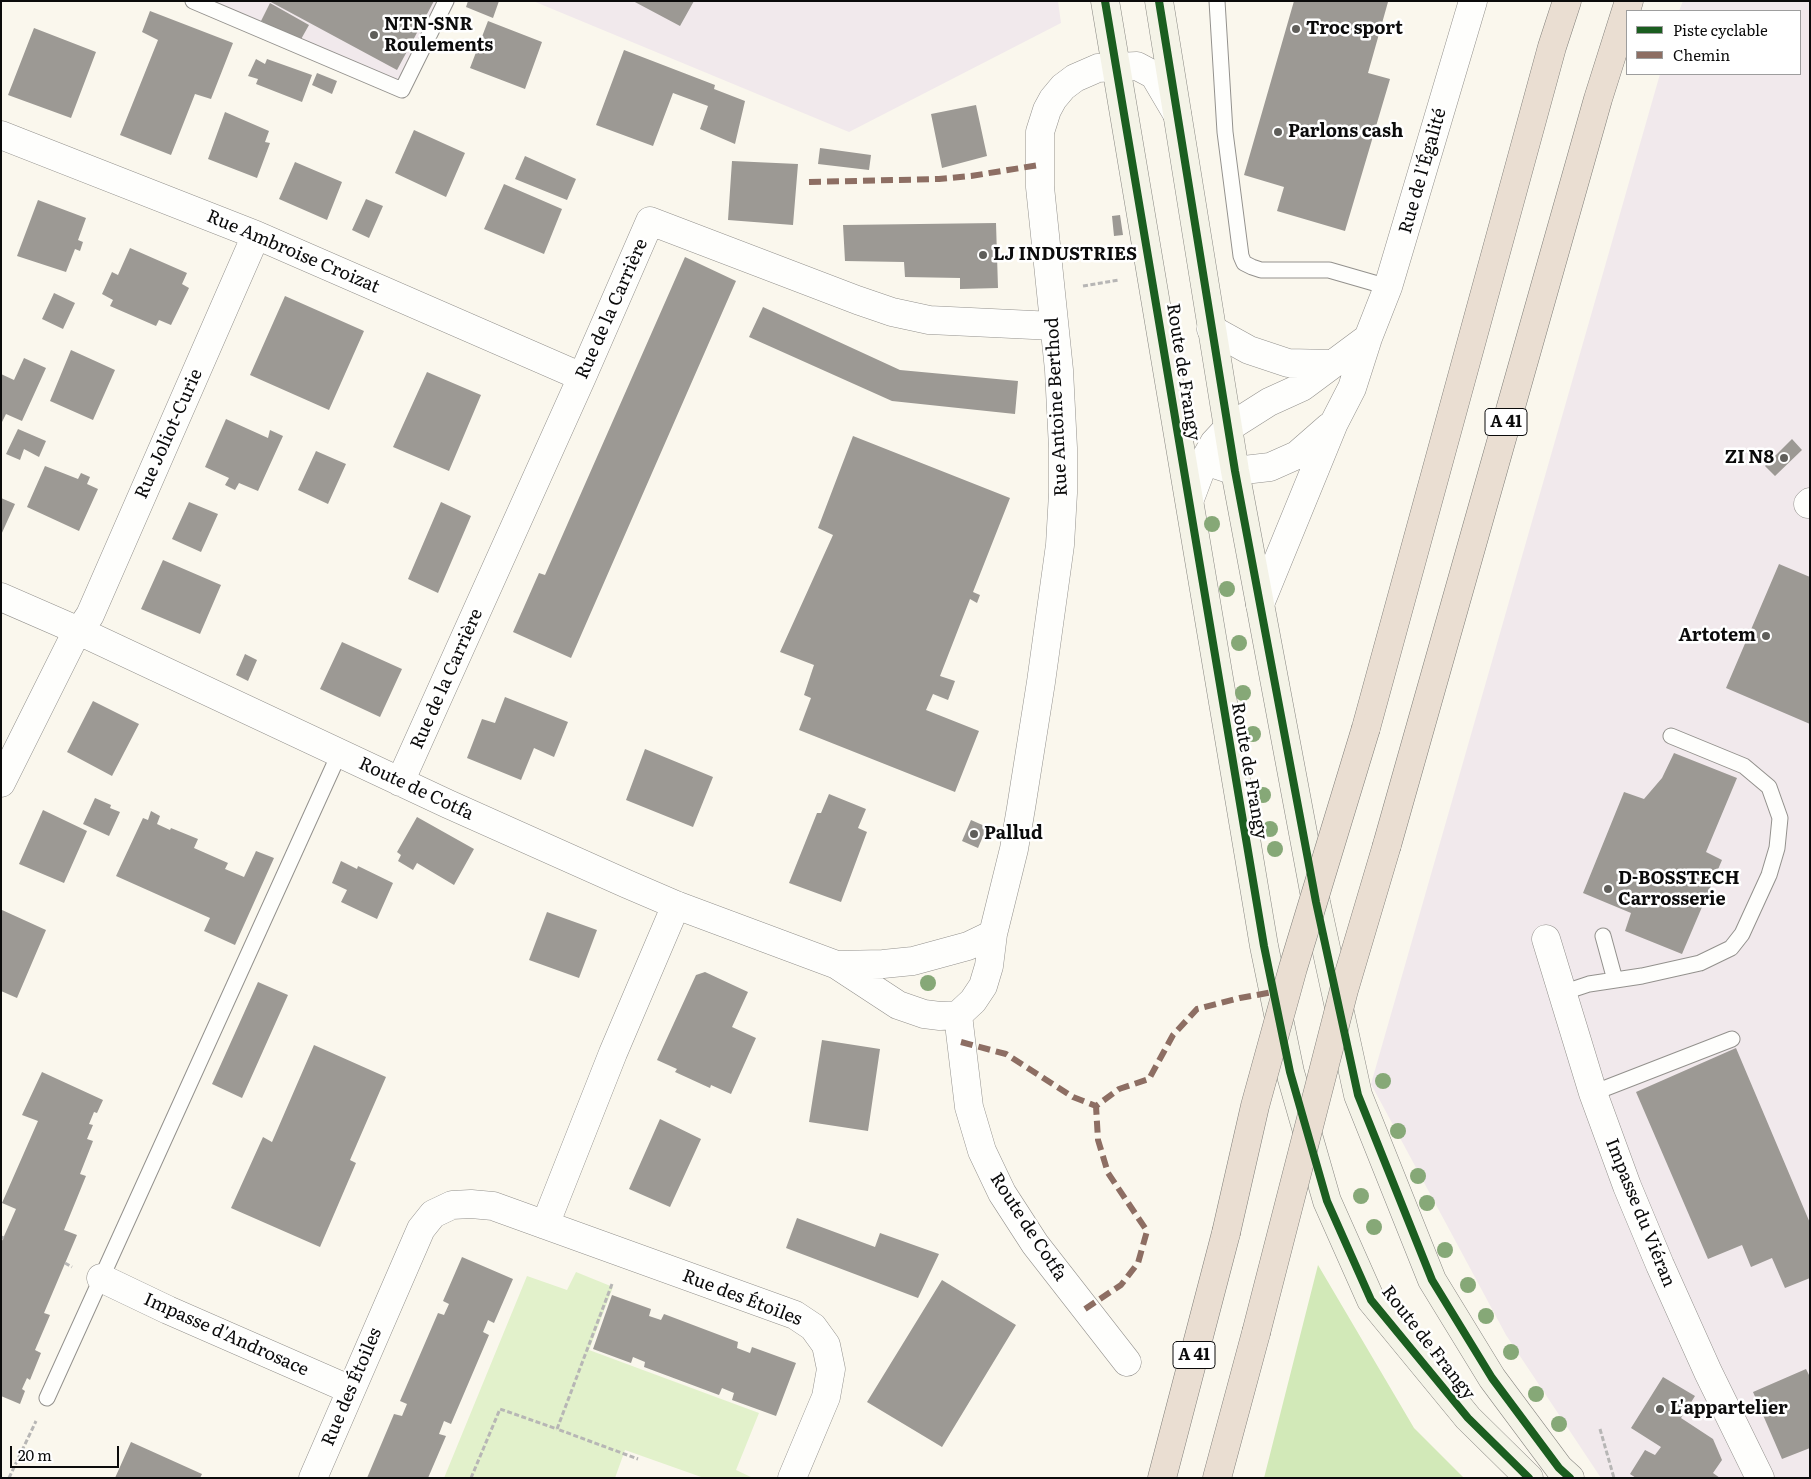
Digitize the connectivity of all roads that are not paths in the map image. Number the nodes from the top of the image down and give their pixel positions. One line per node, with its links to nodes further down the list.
1 (193, 1): 2 (lane)
2 (446, 1)
3 (1105, 1): 9 (main road, Route de Frangy)
4 (1159, 1): 10 (main road, Route de Frangy)
5 (1217, 1): 13 (lane)
6 (1473, 1): 13 (street, Rue de l'Égalité)
7 (1567, 1): 49 (highway, A 41, bridge)
8 (1626, 10): 50 (highway, A 41, bridge)
9 (1115, 67): 10 (street); 14 (street, Rue Antoine Berthod); 21 (main road, Route de Frangy)
10 (1178, 115): 15 (main road, Route de Frangy)
11 (1, 135): 12 (street, Rue Ambroise Croizat)
12 (256, 235): 18 (street, Rue Ambroise Croizat); 27 (street, Rue Joliot-Curie)
13 (1388, 287): 16 (street, Rue de l'Égalité)
14 (1054, 326): 18 (street, Rue de la Carrière); 33 (street, Rue Antoine Berthod)
15 (1211, 329): 17 (street); 20 (main road, Route de Frangy)
16 (1368, 338): 17 (street); 19 (street, Rue de l'Égalité)
17 (1332, 364): 20 (street)
18 (582, 377): 30 (street, Rue de la Carrière)
19 (1334, 423): 23 (street, Rue de l'Égalité); 26 (street, Rue de l'Égalité)
20 (1228, 428): 22 (street); 23 (main road, Route de Frangy)
21 (1178, 435): 22 (street, Rue de l'Égalité); 24 (main road, Route de Frangy)
22 (1205, 459): 23 (street, Rue de l'Égalité); 24 (street)
23 (1235, 471): 26 (main road, Route de Frangy)
24 (1190, 499): 51 (main road, Route de Frangy)
25 (1, 597): 27 (street, Route de Cotfa)
26 (1260, 604): 52 (main road, Route de Frangy)
27 (79, 631): 29 (street, Route de Cotfa); 31 (street, Rue Joliot-Curie)
28 (1671, 736): 37 (lane)
29 (339, 754): 30 (street, Route de Cotfa); 43 (lane)
30 (400, 782): 32 (street, Route de Cotfa)
31 (1, 783)
32 (676, 906): 36 (street, Route de Cotfa); 42 (street)
33 (993, 934): 36 (street, Route de Cotfa); 39 (street)
34 (1603, 936): 37 (lane)
35 (1546, 939): 38 (street, Impasse du Viéran)
36 (837, 964): 39 (street, Route de Cotfa)
37 (1615, 980): 38 (lane)
38 (1562, 993): 41 (street, Impasse du Viéran)
39 (958, 1015): 44 (street, Route de Cotfa)
40 (1732, 1039): 41 (lane)
41 (1593, 1093): 53 (street, Impasse du Viéran)
42 (545, 1225): 45 (street, Rue des Étoiles); 48 (street, Rue des Étoiles)
43 (101, 1278): 45 (street, Impasse d'Androsace); 46 (lane)
44 (1127, 1362)
45 (351, 1390): 47 (street, Rue des Étoiles)
46 (47, 1398)
47 (313, 1478)
48 (792, 1478)
49 (1162, 1478)
50 (1217, 1478)
51 (1529, 1478)
52 (1570, 1478)
53 (1760, 1478)

